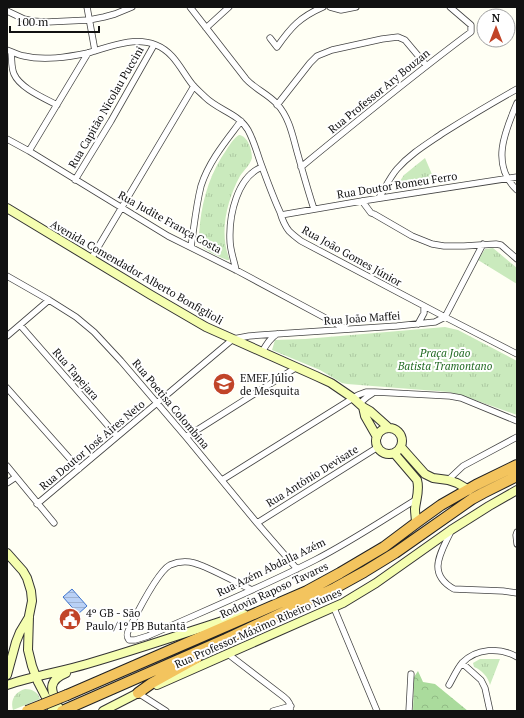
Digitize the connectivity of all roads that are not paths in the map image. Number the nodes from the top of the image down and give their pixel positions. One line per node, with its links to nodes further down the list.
1 (87, 7): 10 (street)
2 (132, 7): 10 (street)
3 (190, 7): 11 (street)
4 (229, 7): 11 (street)
5 (323, 7): 12 (street)
6 (330, 7): 7 (street)
7 (356, 7)
8 (450, 7): 17 (street, Rua Professor Ary Bouzan)
9 (7, 11): 10 (street)
10 (89, 20): 14 (street)
11 (206, 28): 22 (street)
12 (270, 38)
13 (154, 44): 14 (street, Rua João Gomes Júnior); 18 (street, Rua João Gomes Júnior); 30 (street, Rua Capitão Nicolau Puccini)
14 (95, 50): 16 (street, Rua João Gomes Júnior)
15 (9, 51): 16 (street, Rua João Gomes Júnior); 21 (street)
16 (88, 53): 21 (street)
17 (426, 65): 22 (street); 27 (street, Rua Professor Ary Bouzan)
18 (194, 86): 23 (street, Rua João Gomes Júnior); 34 (street)
19 (517, 89): 32 (street)
20 (517, 103): 29 (street)
21 (57, 104): 25 (street)
22 (277, 104): 27 (street)
23 (241, 121): 26 (street, Rua João Gomes Júnior); 39 (street)
24 (7, 139): 25 (street, Rua Judite França Costa)
25 (29, 151): 30 (street, Rua Judite França Costa)
26 (262, 167): 37 (street, Rua João Gomes Júnior); 42 (street)
27 (302, 167): 36 (street)
28 (517, 177): 29 (street, Rua Doutor Romeu Ferro)
29 (508, 178): 31 (street); 32 (street, Rua Doutor Romeu Ferro)
30 (75, 180): 34 (street, Rua Judite França Costa)
31 (517, 190)
32 (380, 198): 33 (street, Rua Doutor Romeu Ferro)
33 (362, 201): 36 (street, Rua Doutor Romeu Ferro); 38 (street)
34 (122, 207): 39 (street, Rua Judite França Costa); 40 (street)
35 (7, 208): 40 (main road, Avenida Comendador Alberto Bonfiglioli)
36 (314, 209): 37 (street, Rua Doutor Romeu Ferro)
37 (281, 215): 45 (street, Rua João Gomes Júnior)
38 (483, 244): 41 (street); 46 (street)
39 (191, 247): 42 (street, Rua Judite França Costa)
40 (91, 259): 52 (main road, Avenida Comendador Alberto Bonfiglioli)
41 (517, 260)
42 (236, 270): 49 (street, Rua Judite França Costa)
43 (7, 276): 44 (street, Rua Poetisa Colombina)
44 (49, 300): 48 (street); 58 (street, Rua Poetisa Colombina)
45 (424, 306): 46 (street, Rua João Gomes Júnior); 47 (street)
46 (445, 317): 47 (street, Rua João Maffei); 54 (street, Rua João Gomes Júnior)
47 (418, 324): 49 (street, Rua João Maffei)
48 (20, 325): 51 (street); 62 (street, Rua Tapejara)
49 (347, 329): 50 (street, Rua João Maffei)
50 (279, 333): 52 (street, Rua João Maffei); 53 (street)
51 (7, 336)
52 (233, 339): 53 (main road, Avenida Comendador Alberto Bonfiglioli); 58 (street, Rua Doutor José Aires Neto)
53 (262, 352): 55 (main road, Avenida Comendador Alberto Bonfiglioli)
54 (517, 354)
55 (297, 367): 59 (main road, Avenida Comendador Alberto Bonfiglioli); 63 (street)
56 (7, 388): 71 (street)
57 (375, 392): 59 (street); 59 (street); 60 (street)
58 (157, 403): 62 (street, Rua Doutor José Aires Neto); 63 (street, Rua Poetisa Colombina)
59 (358, 403): 61 (main road, Avenida Comendador Alberto Bonfiglioli); 64 (main road); 74 (street)
60 (517, 421)
61 (389, 428): 64 (main road); 66 (main road)
62 (117, 436): 71 (street, Rua Doutor José Aires Neto)
63 (186, 437): 74 (street, Rua Poetisa Colombina)
64 (377, 437): 67 (main road)
65 (517, 437): 75 (street)
66 (401, 446): 68 (main road); 75 (main road)
67 (378, 447): 68 (main road); 82 (street, Rua Antônio Devisate)
68 (394, 453): 79 (main road)
69 (517, 464): 77 (highway, Rodovia Raposo Tavares)
70 (7, 466): 73 (street)
71 (79, 469): 80 (street, Rua Doutor José Aires Neto)
72 (517, 476): 94 (highway)
73 (16, 477): 76 (street); 80 (street)
74 (222, 480): 82 (street, Rua Poetisa Colombina)
75 (448, 480): 77 (main road)
76 (7, 483)
77 (469, 490): 83 (highway, Rodovia Raposo Tavares)
78 (517, 490): 84 (main road, Rua Professor Máximo Ribeiro Nunes)
79 (417, 499): 83 (main road); 88 (street, Rua Azém Abdalla Azém)
80 (38, 504): 81 (street)
81 (54, 523)
82 (257, 523): 88 (street, Rua Poetisa Colombina)
83 (416, 523): 91 (highway, Rodovia Raposo Tavares)
84 (451, 530): 90 (street); 92 (main road, Rua Professor Máximo Ribeiro Nunes)
85 (517, 532): 86 (street)
86 (517, 544)
87 (7, 553): 93 (main road)
88 (297, 569): 89 (street, Rua Azém Abdalla Azém)
89 (252, 590): 89 (street, Rua Azém Abdalla Azém)
90 (517, 593)
91 (271, 606): 100 (main road); 108 (highway, Rodovia Raposo Tavares, bridge)
92 (334, 608): 97 (main road, Rua Professor Máximo Ribeiro Nunes); 114 (street)
93 (29, 616): 95 (main road); 103 (main road)
94 (226, 639): 106 (highway); 110 (highway)
95 (16, 642): 96 (main road); 101 (main road)
96 (7, 651)
97 (228, 654): 106 (main road, Rua Professor Máximo Ribeiro Nunes); 107 (street)
98 (517, 657): 99 (street)
99 (462, 663): 105 (street); 116 (street)
100 (85, 665): 103 (main road); 110 (main road)
101 (7, 674)
102 (411, 674): 115 (street)
103 (36, 676): 104 (main road); 109 (main road)
104 (7, 685)
105 (449, 685)
106 (138, 693): 111 (main road, Rua Professor Máximo Ribeiro Nunes); 112 (street)
107 (290, 709): 113 (street)
108 (27, 711)
109 (53, 711)
110 (61, 711)
111 (103, 711)
112 (166, 711)
113 (273, 711)
114 (377, 711)
115 (409, 711)
116 (490, 711)

